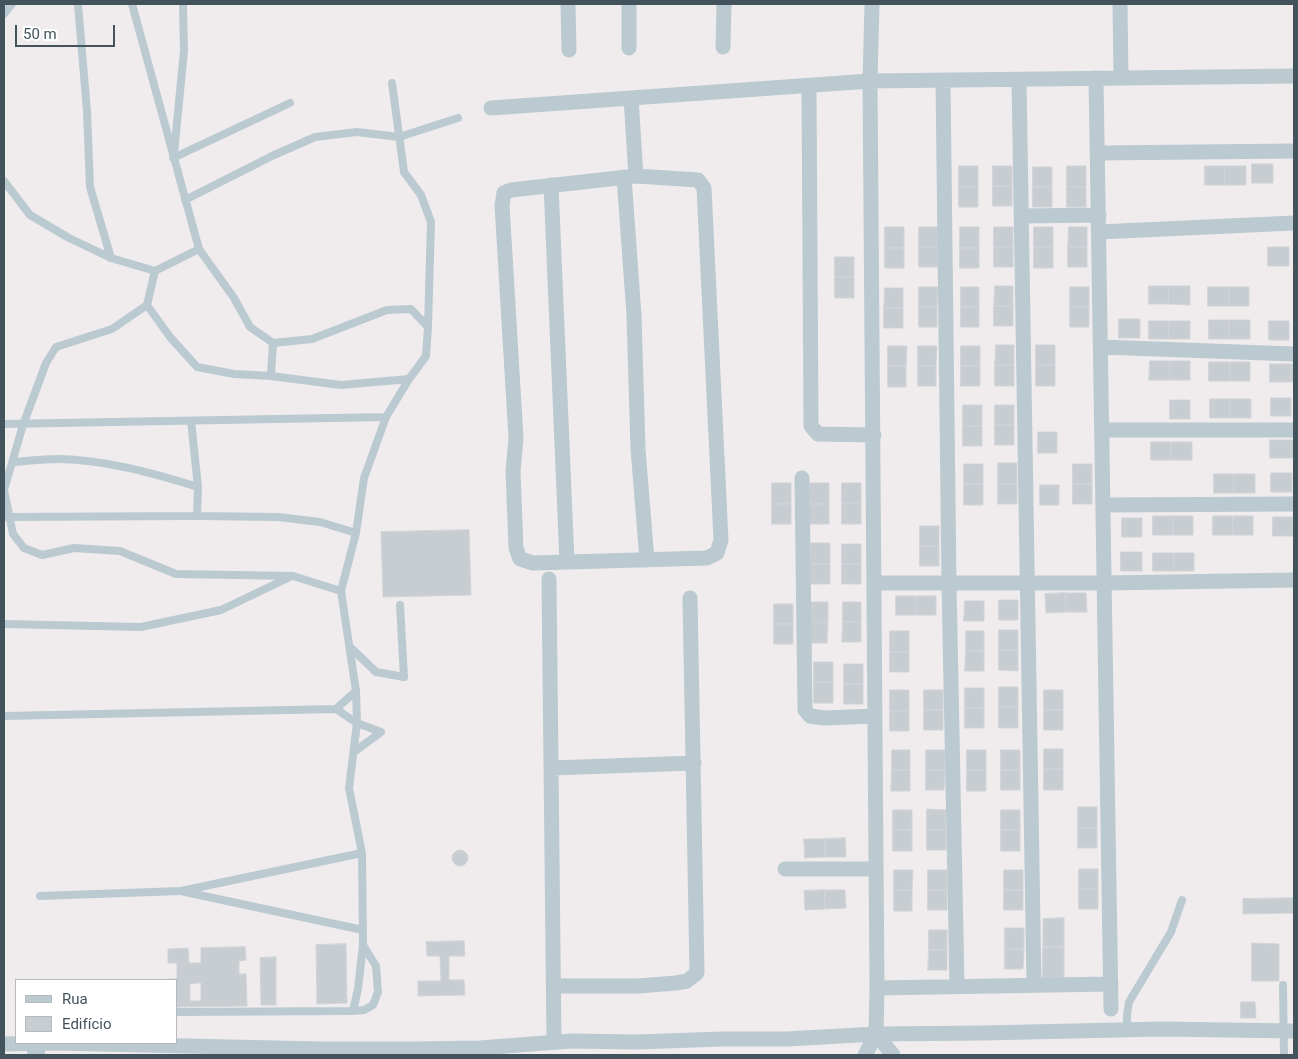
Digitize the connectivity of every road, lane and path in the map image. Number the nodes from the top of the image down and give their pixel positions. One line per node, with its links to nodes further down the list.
1 (12, 4): 10 (lane)
2 (78, 4): 39 (lane)
3 (132, 4): 29 (lane)
4 (183, 4): 29 (lane)
5 (568, 4): 13 (street)
6 (629, 4): 12 (street)
7 (724, 4): 11 (street)
8 (872, 4): 19 (street)
9 (1120, 4): 16 (street)
10 (4, 14)
11 (723, 47)
12 (630, 48)
13 (569, 50)
14 (1294, 76): 16 (street)
15 (1096, 78): 16 (street); 18 (street); 28 (street)
16 (1121, 78)
17 (943, 80): 18 (street); 19 (street); 69 (street)
18 (1019, 80): 35 (street)
19 (870, 81): 21 (street); 54 (street)
20 (392, 82): 26 (lane)
21 (809, 86): 22 (street); 54 (street)
22 (631, 98): 24 (street); 30 (street)
23 (290, 103): 29 (lane)
24 (491, 108)
25 (458, 118): 26 (lane)
26 (398, 137): 33 (lane); 42 (lane)
27 (1294, 151): 28 (street)
28 (1098, 153): 34 (street)
29 (174, 158): 33 (lane)
30 (630, 177): 32 (street); 63 (street); 63 (street)
31 (4, 181): 39 (lane)
32 (551, 186): 64 (street); 64 (street)
33 (185, 200): 38 (lane)
34 (1099, 215): 35 (street); 37 (street)
35 (1021, 216): 70 (street)
36 (1294, 223): 37 (street)
37 (1099, 232): 44 (street)
38 (199, 250): 40 (lane); 43 (lane)
39 (111, 258): 40 (lane)
40 (155, 272): 41 (lane)
41 (147, 305): 46 (lane); 51 (lane)
42 (428, 327): 43 (lane); 47 (lane)
43 (272, 343): 46 (lane)
44 (1101, 347): 45 (street); 52 (street)
45 (1294, 354)
46 (271, 376): 47 (lane)
47 (409, 379): 48 (lane)
48 (386, 417): 49 (lane); 62 (lane)
49 (191, 421): 51 (lane); 57 (lane)
50 (4, 424): 51 (lane)
51 (24, 424): 55 (lane)
52 (1102, 430): 53 (street); 59 (street)
53 (1294, 430)
54 (874, 435): 68 (street)
55 (12, 462): 57 (lane); 61 (lane)
56 (802, 478): 80 (street)
57 (198, 487): 60 (lane)
58 (1294, 504): 59 (street)
59 (1104, 505): 71 (street)
60 (197, 516): 61 (lane); 62 (lane)
61 (7, 518): 65 (lane)
62 (356, 533): 72 (lane)
63 (647, 560): 64 (street)
64 (567, 562)
65 (293, 576): 72 (lane); 75 (lane)
66 (549, 579): 84 (street)
67 (1294, 580): 71 (street)
68 (875, 583): 69 (street); 80 (street)
69 (949, 583): 70 (street); 97 (street)
70 (1027, 583): 71 (street); 94 (street)
71 (1105, 583): 93 (street)
72 (341, 591): 76 (lane)
73 (690, 598): 83 (street)
74 (400, 605): 76 (lane)
75 (4, 624)
76 (350, 647): 77 (lane)
77 (356, 691): 78 (lane); 81 (lane)
78 (336, 709): 79 (lane); 81 (lane)
79 (4, 716)
80 (875, 716): 87 (street)
81 (357, 723): 82 (lane); 82 (lane)
82 (354, 752): 85 (lane)
83 (694, 763): 84 (street); 96 (street)
84 (552, 768): 96 (street)
85 (362, 853): 88 (lane); 91 (lane)
86 (785, 869): 87 (street)
87 (876, 869): 98 (street)
88 (181, 891): 89 (lane); 91 (lane)
89 (40, 896)
90 (1182, 900): 102 (lane)
91 (363, 930): 92 (lane)
92 (363, 945): 100 (lane); 100 (lane)
93 (1111, 984): 94 (street); 99 (street)
94 (1034, 985): 97 (street)
95 (1283, 985): 103 (lane)
96 (554, 986): 105 (street)
97 (957, 986): 98 (street)
98 (878, 988): 104 (street)
99 (1112, 1009)
100 (353, 1011): 101 (lane)
101 (178, 1012)
102 (1127, 1030): 103 (street); 104 (street)
103 (1289, 1031): 111 (lane)
104 (876, 1034): 105 (street); 109 (street); 110 (street)
105 (554, 1042): 107 (street)
106 (4, 1044): 108 (street)
107 (90, 1044): 108 (street)
108 (36, 1049)
109 (865, 1055)
110 (893, 1055)
111 (1284, 1055)

